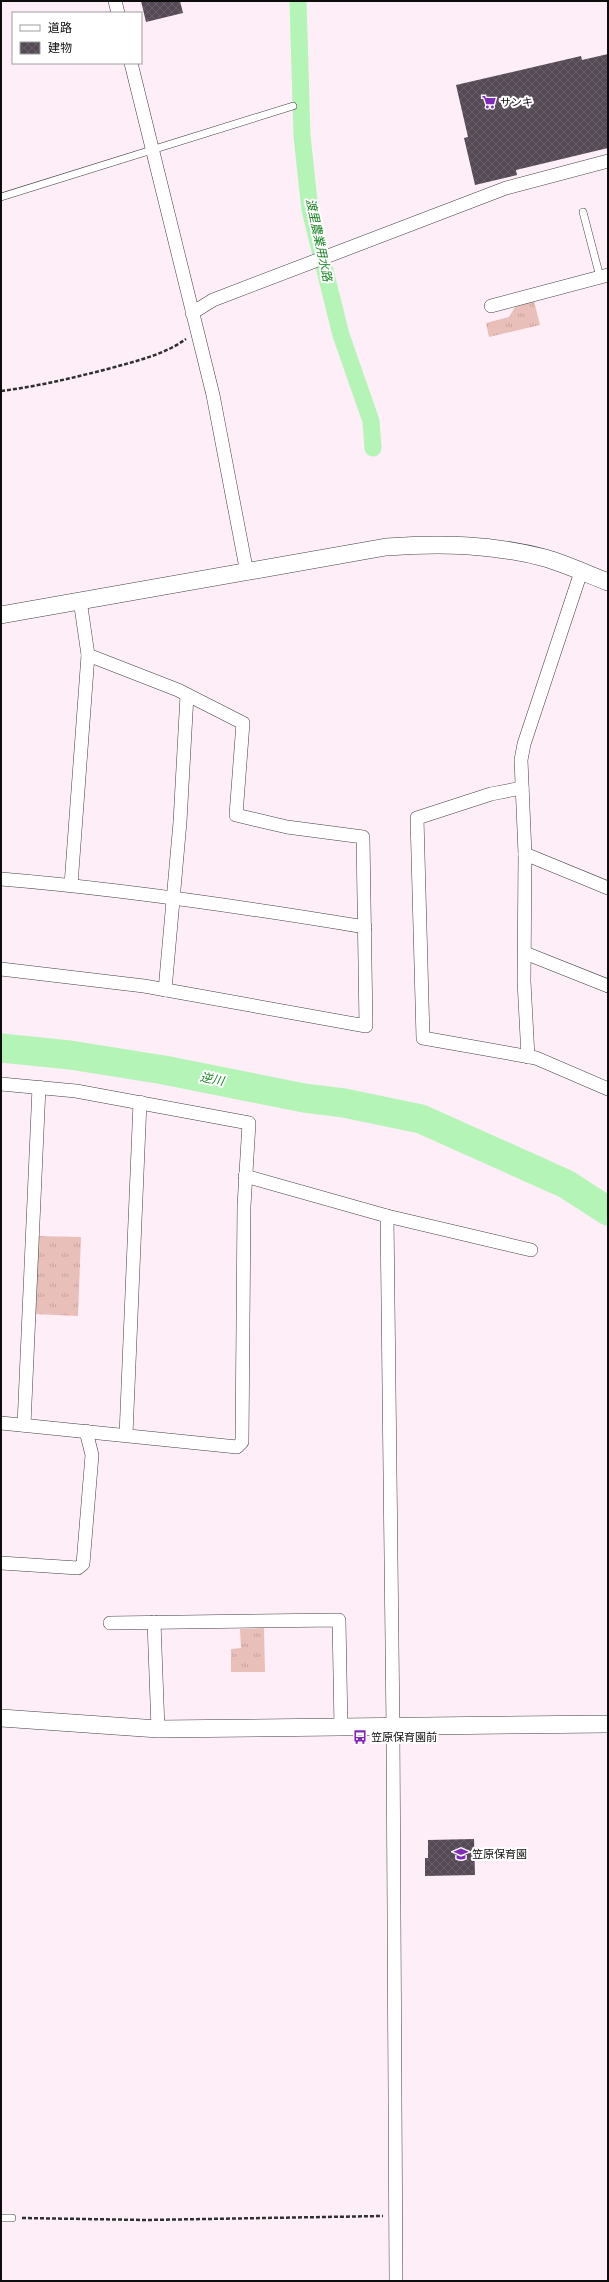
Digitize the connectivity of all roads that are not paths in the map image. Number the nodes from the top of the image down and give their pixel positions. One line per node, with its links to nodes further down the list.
1 (115, 1): 2 (street)
2 (118, 12)
3 (131, 64): 5 (street)
4 (293, 106): 5 (lane)
5 (152, 149): 7 (lane); 11 (street)
6 (608, 161): 11 (street)
7 (1, 197)
8 (583, 212): 9 (lane)
9 (604, 276): 10 (street)
10 (491, 306)
11 (192, 312): 12 (street)
12 (247, 572): 13 (street); 15 (street)
13 (581, 572): 14 (street); 19 (street)
14 (608, 582)
15 (80, 600): 16 (street); 17 (street)
16 (1, 615)
17 (88, 655): 18 (street); 22 (street)
18 (187, 695): 24 (street); 25 (street)
19 (522, 788): 20 (street); 30 (street)
20 (525, 854): 23 (street); 26 (street)
21 (1, 879): 22 (street)
22 (71, 885): 24 (street)
23 (608, 888)
24 (174, 898): 25 (street); 29 (street)
25 (364, 927): 29 (street)
26 (525, 953): 28 (street); 30 (street)
27 (1, 970): 29 (street)
28 (608, 986)
29 (165, 990)
30 (528, 1057): 33 (street)
31 (1, 1084): 32 (street)
32 (38, 1087): 34 (street); 39 (street)
33 (608, 1089)
34 (140, 1102): 35 (street); 41 (street)
35 (246, 1176): 36 (street); 41 (street)
36 (387, 1216): 37 (street); 48 (street)
37 (531, 1250)
38 (1, 1423): 39 (street)
39 (24, 1425): 40 (street)
40 (86, 1431): 41 (street); 42 (street)
41 (126, 1435)
42 (1, 1563)
43 (154, 1622): 44 (street); 47 (street); 49 (street)
44 (110, 1623)
45 (1, 1718): 49 (street)
46 (608, 1724): 48 (street)
47 (341, 1728): 48 (street); 49 (street)
48 (393, 1728): 52 (street)
49 (158, 1729)
50 (1, 2218): 51 (lane)
51 (12, 2218)
52 (396, 2281)

